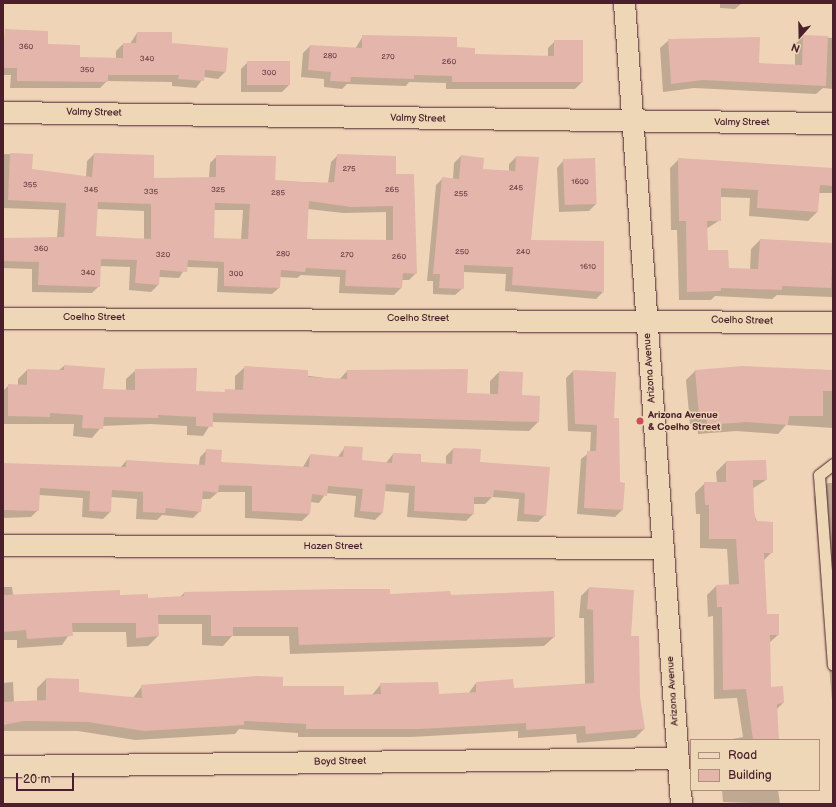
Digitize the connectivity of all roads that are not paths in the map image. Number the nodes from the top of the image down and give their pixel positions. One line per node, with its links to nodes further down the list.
1 (624, 3): 3 (street, Arizona Avenue)
2 (3, 112): 3 (street, Valmy Street)
3 (633, 122): 4 (street, Valmy Street); 6 (street, Arizona Avenue)
4 (833, 123)
5 (3, 318): 6 (street, Coelho Street)
6 (646, 320): 7 (street, Coelho Street); 10 (street, Arizona Avenue)
7 (833, 322)
8 (833, 464): 11 (lane)
9 (3, 545): 10 (street, Hazen Street)
10 (662, 548): 12 (street, Arizona Avenue)
11 (833, 664)
12 (678, 758): 13 (street, Boyd Street); 14 (street, Arizona Avenue)
13 (3, 766)
14 (681, 804)

